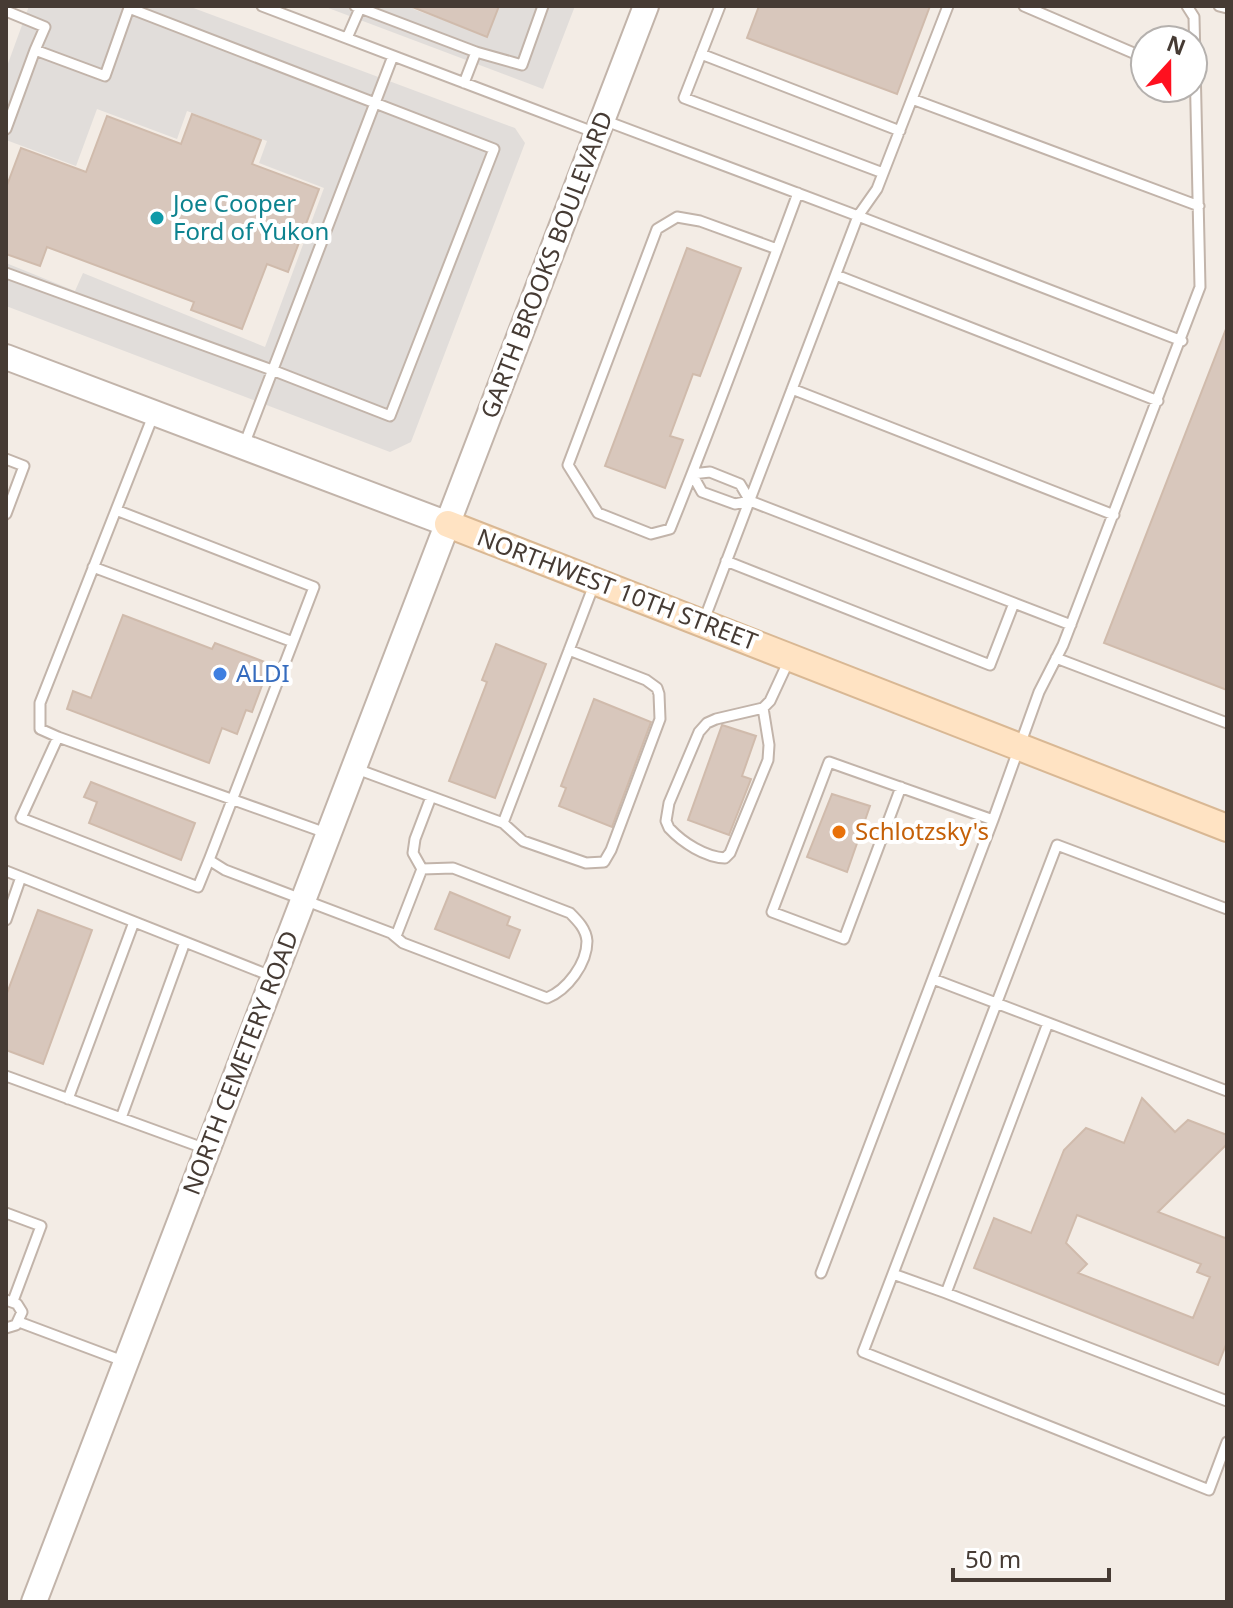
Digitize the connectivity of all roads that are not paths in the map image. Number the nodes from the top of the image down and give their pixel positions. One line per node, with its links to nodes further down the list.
1 (262, 6): 13 (lane)
2 (543, 6): 16 (lane)
3 (646, 6): 23 (street, GARTH BROOKS BOULEVARD)
4 (720, 6): 17 (lane)
5 (948, 6): 20 (lane)
6 (1024, 6): 15 (lane)
7 (1187, 6): 12 (lane)
8 (1219, 6): 10 (lane)
9 (358, 7): 13 (lane); 16 (lane)
10 (1227, 8)
11 (6, 11): 14 (lane)
12 (1194, 24)
13 (347, 38): 18 (lane)
14 (35, 50): 21 (lane); 24 (lane)
15 (1129, 51)
16 (476, 52): 19 (lane)
17 (701, 54): 25 (lane); 26 (lane)
18 (393, 56): 19 (lane); 21 (lane)
19 (464, 83): 23 (lane)
20 (912, 99): 25 (lane); 28 (lane)
21 (374, 104): 35 (lane); 35 (lane)
22 (1195, 104): 28 (lane)
23 (600, 126): 27 (lane); 46 (street, GARTH BROOKS BOULEVARD)
24 (6, 129)
25 (900, 131): 26 (lane)
26 (883, 173): 29 (lane)
27 (798, 193): 29 (lane); 30 (lane)
28 (1199, 206): 33 (lane)
29 (858, 216): 32 (lane); 33 (lane)
30 (777, 249): 41 (lane); 41 (lane)
31 (6, 273): 35 (lane)
32 (836, 275): 36 (lane); 37 (lane)
33 (1182, 341): 37 (lane)
34 (6, 357): 38 (street, NORTHWEST 10TH STREET)
35 (272, 370): 39 (lane)
36 (792, 389): 42 (lane); 45 (lane)
37 (1158, 401): 45 (lane)
38 (154, 412): 39 (street, NORTHWEST 10TH STREET); 43 (lane)
39 (243, 446): 46 (street, NORTHWEST 10TH STREET)
40 (6, 459): 44 (lane)
41 (692, 474): 42 (lane); 42 (lane)
42 (750, 501): 47 (lane); 50 (lane)
43 (116, 510): 48 (lane); 53 (lane)
44 (6, 514)
45 (1114, 515): 52 (lane)
46 (448, 524): 49 (main road, NORTHWEST 10TH STREET); 61 (street, NORTH CEMETERY ROAD)
47 (726, 561): 50 (lane); 51 (lane)
48 (93, 567): 53 (lane); 59 (lane)
49 (595, 581): 51 (main road, NORTHWEST 10TH STREET); 54 (lane)
50 (1014, 603): 52 (lane)
51 (703, 623): 55 (main road, NORTHWEST 10TH STREET)
52 (1071, 625): 56 (lane)
53 (293, 642): 64 (lane)
54 (569, 650): 66 (lane); 66 (lane)
55 (790, 657): 57 (lane); 60 (main road, NORTHWEST 10TH STREET)
56 (1056, 658): 58 (lane); 60 (lane)
57 (763, 708): 57 (lane)
58 (1227, 723)
59 (58, 737): 64 (lane); 69 (lane)
60 (1020, 747): 65 (lane); 67 (main road, NORTHWEST 10TH STREET)
61 (354, 768): 63 (lane); 68 (street, NORTH CEMETERY ROAD)
62 (901, 787): 62 (lane); 65 (lane)
63 (431, 797): 66 (lane); 70 (lane)
64 (233, 802): 68 (lane); 69 (lane)
65 (993, 820): 80 (lane)
66 (503, 823)
67 (1227, 828)
68 (329, 834): 73 (street, NORTH CEMETERY ROAD)
69 (209, 860): 73 (lane)
70 (422, 869): 77 (lane); 77 (lane)
71 (6, 871): 72 (lane)
72 (21, 877): 75 (lane); 76 (lane)
73 (304, 900): 77 (lane); 79 (street, NORTH CEMETERY ROAD)
74 (1227, 909): 81 (lane)
75 (6, 920)
76 (134, 922): 78 (lane); 85 (lane)
77 (396, 936)
78 (185, 942): 79 (lane); 86 (lane)
79 (274, 977): 87 (street, NORTH CEMETERY ROAD)
80 (933, 979): 81 (lane); 89 (lane)
81 (997, 1003): 82 (lane); 90 (lane)
82 (1048, 1023): 84 (lane); 91 (lane)
83 (6, 1076): 85 (lane)
84 (1227, 1091)
85 (68, 1099): 86 (lane)
86 (121, 1118): 87 (lane)
87 (208, 1150): 95 (street, NORTH CEMETERY ROAD)
88 (6, 1213): 92 (lane)
89 (821, 1273)
90 (893, 1274): 91 (lane); 97 (lane)
91 (946, 1293): 96 (lane)
92 (9, 1301): 93 (lane)
93 (19, 1322): 94 (lane); 95 (lane)
94 (6, 1328)
95 (126, 1362): 98 (street, NORTH CEMETERY ROAD)
96 (1227, 1401)
97 (1227, 1442)
98 (34, 1602)

